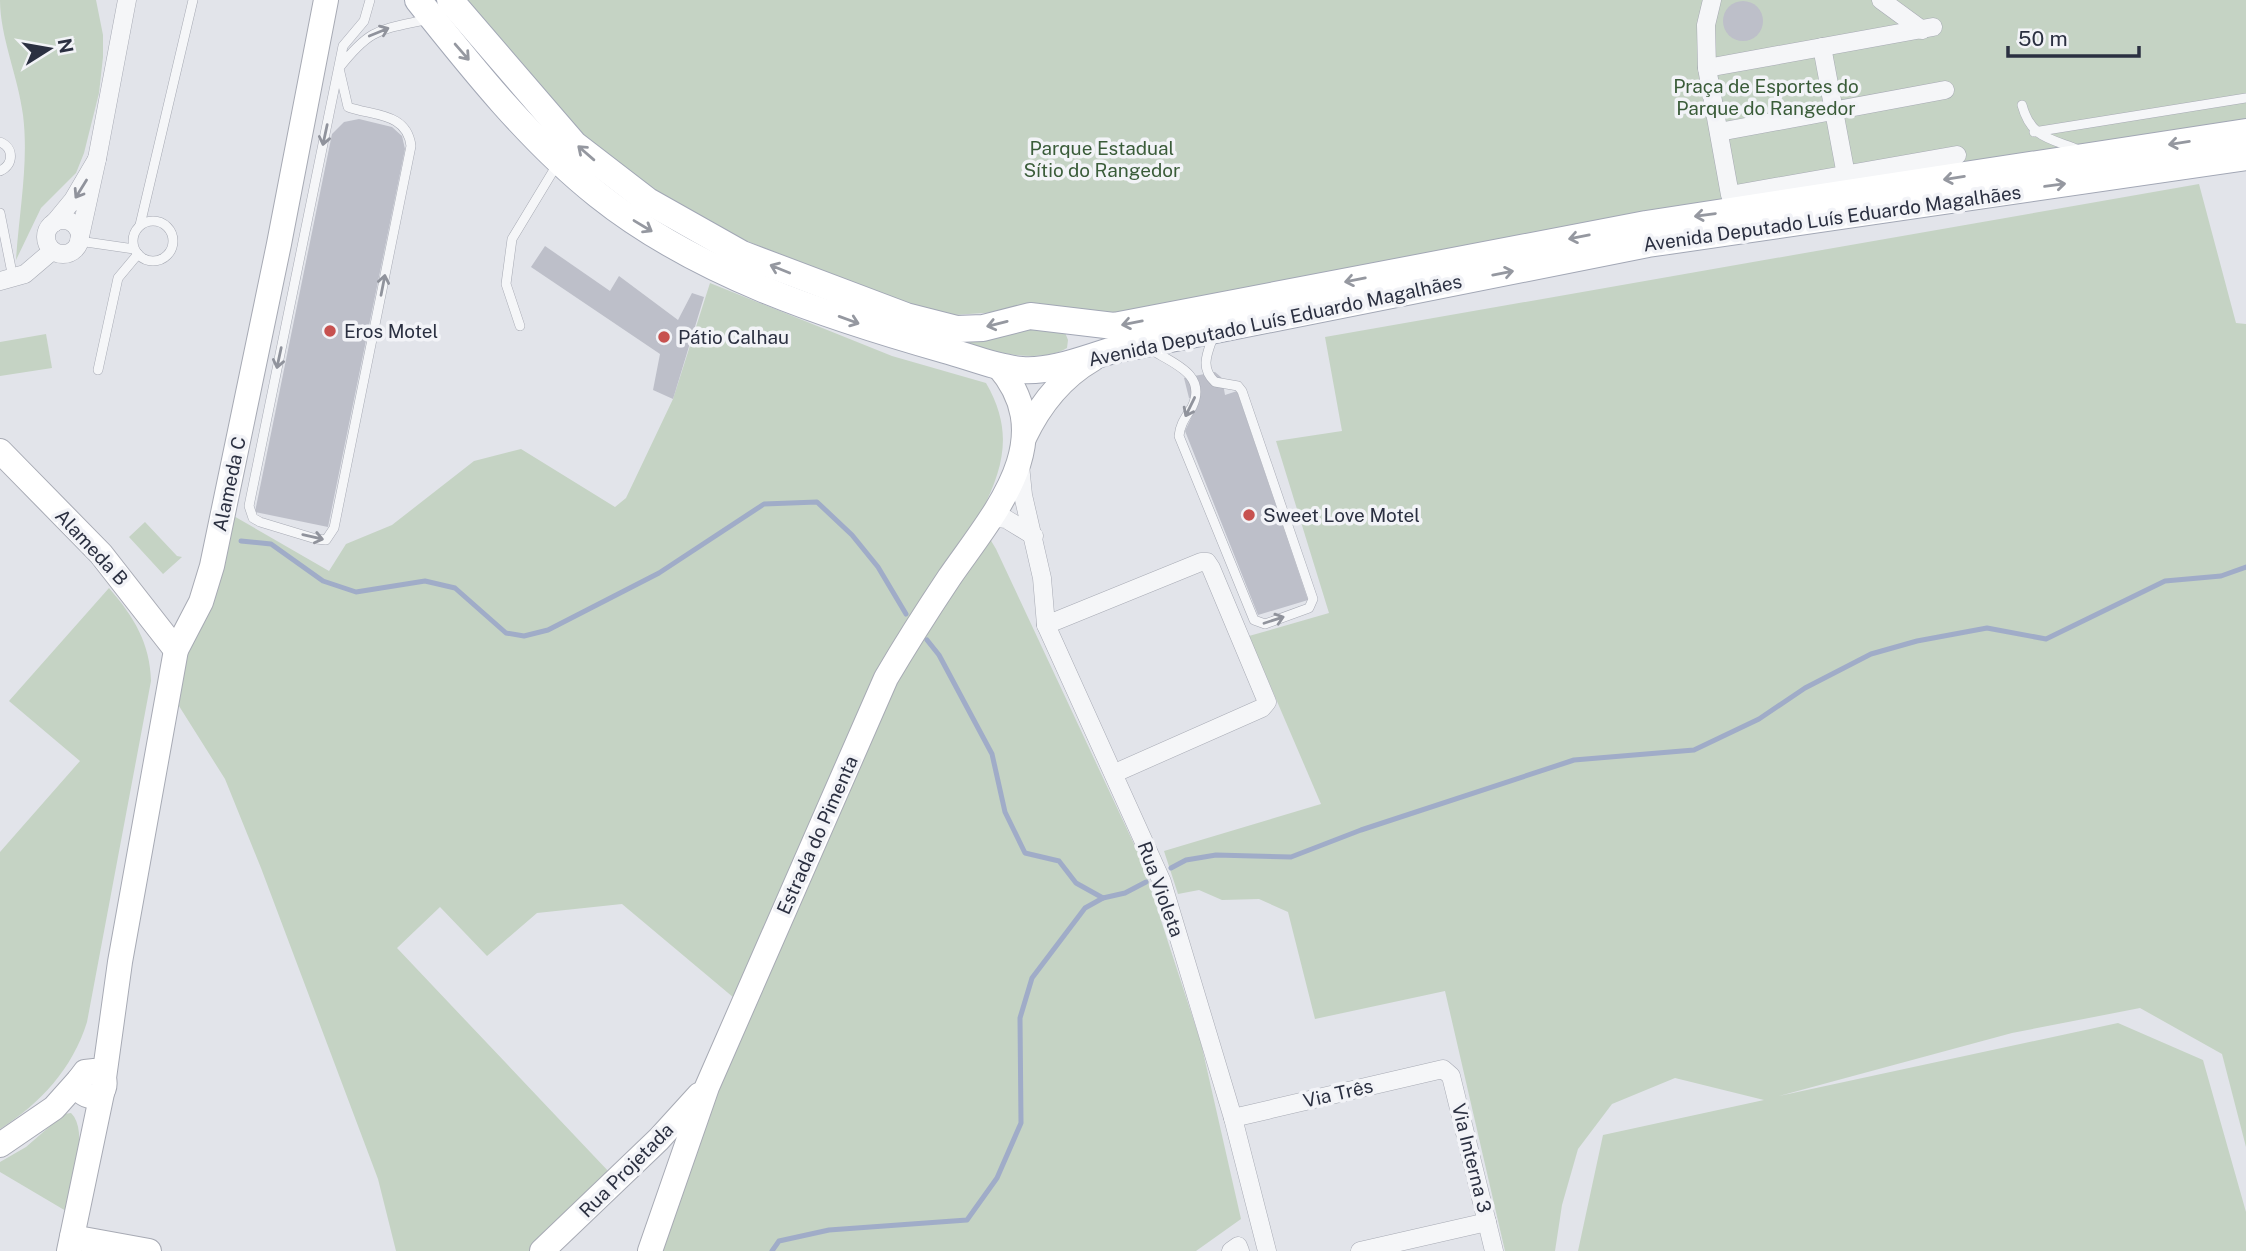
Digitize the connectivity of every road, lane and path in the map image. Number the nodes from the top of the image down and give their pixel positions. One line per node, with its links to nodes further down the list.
1 (113, 0): 9 (street)
2 (127, 0): 9 (street)
3 (193, 0): 30 (lane)
4 (326, 0): 48 (street, Alameda C)
5 (370, 0): 11 (lane)
6 (1712, 0): 12 (street)
7 (1881, 0): 10 (street)
8 (433, 6): 11 (lane, one-way to 8); 25 (main road, Avenida Deputado Luís Eduardo Magalhães, one-way to 25); 35 (main road, Avenida Deputado Luís Eduardo Magalhães, one-way to 8)
9 (118, 43): 24 (street)
10 (1822, 47): 12 (street); 16 (street)
11 (339, 68): 11 (lane, one-way to 11)
12 (1707, 68): 17 (street)
13 (1945, 90): 16 (street)
14 (2246, 98): 18 (lane)
15 (2022, 105): 18 (lane)
16 (1834, 112): 17 (street); 27 (street)
17 (1719, 132): 27 (street)
18 (2034, 132): 22 (lane)
19 (2246, 132): 22 (main road, Avenida Deputado Luís Eduardo Magalhães, one-way to 22)
20 (0, 142): 26 (lane)
21 (1957, 155): 27 (street)
22 (2094, 156): 35 (main road, Avenida Deputado Luís Eduardo Magalhães, one-way to 35)
23 (2246, 157): 37 (main road, Avenida Deputado Luís Eduardo Magalhães, one-way to 23)
24 (97, 159): 29 (street, one-way to 29); 31 (street)
25 (559, 162): 36 (lane); 40 (main road, Avenida Deputado Luís Eduardo Magalhães, one-way to 40)
26 (0, 171)
27 (1846, 175)
28 (0, 213): 34 (lane)
29 (54, 223): 31 (street); 32 (street)
30 (140, 225): 33 (lane); 33 (lane)
31 (79, 241): 32 (street); 33 (lane)
32 (52, 251): 34 (street)
33 (136, 252): 42 (lane)
34 (7, 279)
35 (1064, 320): 41 (main road)
36 (520, 326)
37 (1215, 330): 38 (main road, Avenida Deputado Luís Eduardo Magalhães); 38 (lane, one-way to 37)
38 (1142, 345): 39 (main road, Avenida Deputado Luís Eduardo Magalhães)
39 (1100, 354): 41 (main road, Avenida Deputado Luís Eduardo Magalhães); 43 (street, Estrada do Pimenta)
40 (998, 366): 41 (main road, Avenida Deputado Luís Eduardo Magalhães); 43 (street, Estrada do Pimenta)
41 (1060, 366)
42 (98, 370)
43 (1021, 450): 45 (street, Estrada do Pimenta); 46 (street, Rua Violeta)
44 (5, 460): 48 (street, Alameda B)
45 (991, 517): 46 (street); 52 (street, Estrada do Pimenta)
46 (1034, 536): 47 (street, Rua Violeta)
47 (1046, 625): 49 (street, Rua Violeta); 49 (street)
48 (176, 650): 51 (street, Alameda C)
49 (1115, 772): 53 (street, Rua Violeta)
50 (1443, 1069): 53 (street, Via Três); 57 (street, Via Interna 3)
51 (90, 1086): 55 (street); 58 (street, Alameda C)
52 (707, 1087): 54 (street, Rua Projetada); 56 (street, Estrada do Pimenta)
53 (1233, 1118): 62 (street, Rua Violeta)
54 (659, 1139): 56 (street); 60 (street, Rua Projetada)
55 (0, 1145)
56 (681, 1162): 61 (street, Estrada do Pimenta)
57 (1487, 1222): 63 (street); 64 (street, Via Interna 3)
58 (70, 1244): 59 (street)
59 (149, 1251)
60 (542, 1251)
61 (650, 1251)
62 (1267, 1251)
63 (1360, 1251)
64 (1494, 1251)

